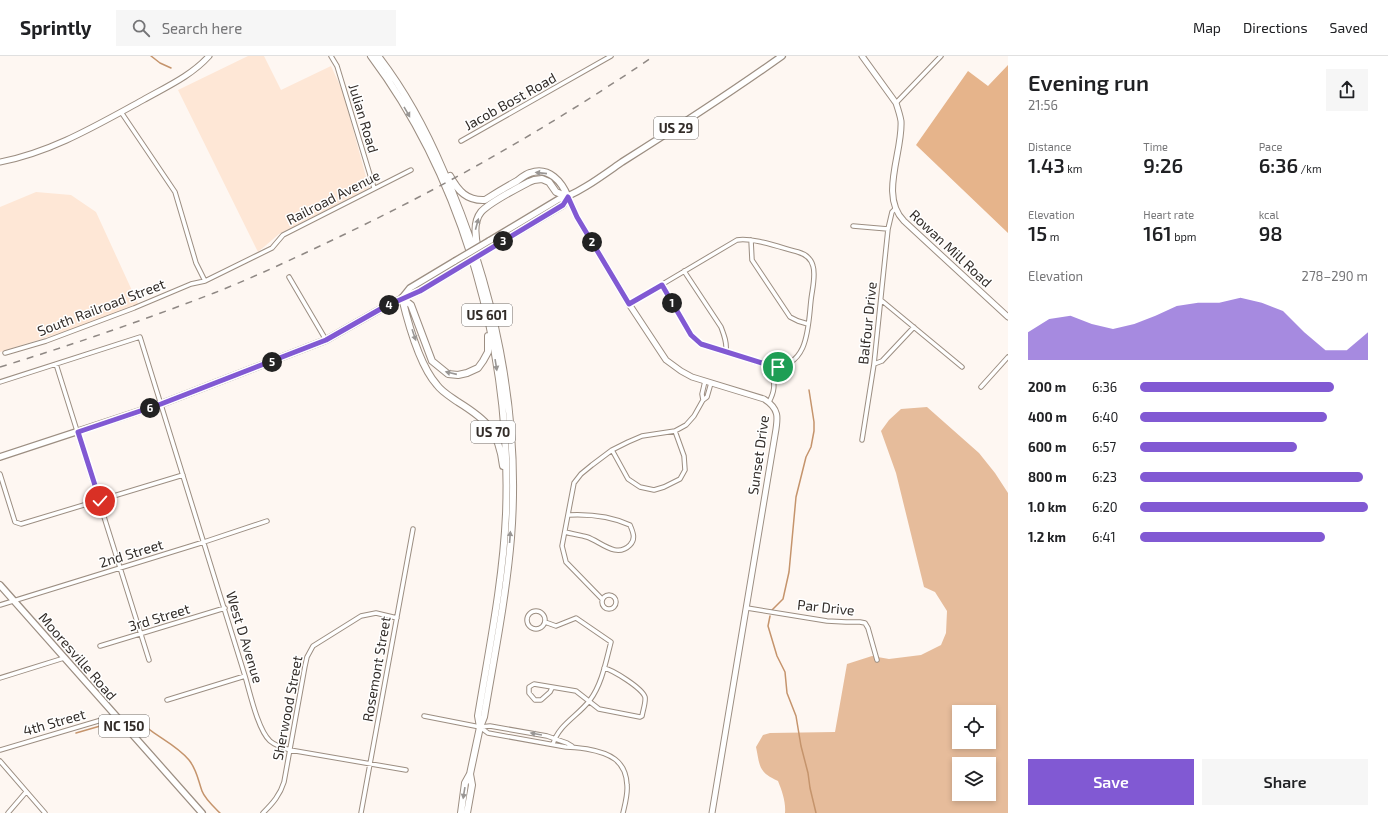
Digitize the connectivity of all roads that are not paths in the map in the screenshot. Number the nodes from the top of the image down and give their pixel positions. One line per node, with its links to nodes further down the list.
1 (209, 56): 10 (street)
2 (331, 56): 15 (street, Julian Road)
3 (371, 56): 25 (highway, US 601, one-way to 25)
4 (378, 56): 11 (highway, US 601)
5 (612, 56): 12 (street, Jacob Bost Road)
6 (782, 56): 16 (main road, US 29)
7 (862, 56): 9 (street, Rowan Mill Road)
8 (941, 56): 9 (street)
9 (896, 103): 17 (street, Rowan Mill Road)
10 (121, 112): 13 (street); 23 (street)
11 (420, 122): 16 (highway, one-way to 11); 25 (highway, US 601)
12 (461, 141)
13 (0, 162)
14 (411, 170): 15 (street, Railroad Avenue)
15 (374, 188): 23 (street, Railroad Avenue)
16 (568, 197): 25 (highway, US 70, one-way to 16); 26 (main road, US 29, bridge); 26 (main road, US 29, bridge); 28 (street, Sunset Drive)
17 (895, 209): 19 (street, Balfour Drive); 29 (street, Rowan Mill Road)
18 (853, 226): 19 (street)
19 (888, 229): 27 (street, Balfour Drive)
20 (751, 240): 21 (street); 30 (street); 30 (street)
21 (684, 271): 24 (street); 33 (street)
22 (289, 277): 32 (street)
23 (205, 281): 34 (street, South Railroad Street)
24 (662, 285): 28 (street); 33 (street)
25 (483, 290): 26 (highway, one-way to 26); 62 (highway, US 601, one-way to 62); 83 (highway, US 70, one-way to 25)
26 (402, 298): 32 (main road, US 29); 62 (highway, US 70, one-way to 62)
27 (882, 300): 31 (street); 37 (street, Balfour Drive)
28 (629, 304): 40 (street, Sunset Drive)
29 (1008, 317)
30 (808, 324): 38 (street)
31 (914, 327): 37 (street); 39 (street)
32 (326, 340): 46 (main road, US 29)
33 (726, 351): 38 (street)
34 (5, 353)
35 (1008, 357): 43 (street)
36 (56, 364): 41 (street); 46 (street, West D Avenue); 48 (street)
37 (874, 364): 49 (street, Balfour Drive)
38 (772, 366): 45 (street)
39 (962, 367)
40 (705, 381): 42 (street, Sunset Drive); 44 (street)
41 (0, 382)
42 (711, 383): 44 (street); 45 (street, Sunset Drive)
43 (981, 387)
44 (703, 400): 47 (street)
45 (769, 402): 67 (street, Sunset Drive)
46 (161, 404): 48 (main road, US 29); 53 (street, West D Avenue)
47 (675, 430): 50 (street); 50 (street)
48 (78, 432): 51 (main road, US 29); 54 (street)
49 (862, 440)
50 (612, 450): 55 (street)
51 (0, 457)
52 (0, 474): 54 (street)
53 (183, 475): 54 (street); 59 (street, West D Avenue)
54 (100, 501): 60 (street)
55 (569, 515): 58 (street); 58 (street)
56 (267, 521): 59 (street, 2nd Street)
57 (413, 529): 68 (street, Rosemont Street)
58 (565, 532): 63 (street)
59 (204, 542): 60 (street, 2nd Street); 66 (street, West D Avenue)
60 (120, 567): 64 (street, 2nd Street); 70 (street)
61 (0, 585): 64 (main road, Mooresville Road / NC 150)
62 (498, 599): 83 (highway, US 70)
63 (602, 599): 63 (street)
64 (13, 600): 65 (street, 2nd Street); 72 (main road, Mooresville Road / NC 150)
65 (0, 605)
66 (225, 608): 70 (street, 3rd Street); 76 (street, West D Avenue)
67 (747, 608): 74 (street, Par Drive); 102 (street, Sunset Drive)
68 (397, 618): 88 (street, Sherwood Street); 90 (street, Rosemont Street)
69 (545, 622): 69 (street); 75 (street)
70 (141, 634): 71 (street, 3rd Street); 73 (street)
71 (100, 646)
72 (64, 658): 77 (street); 81 (main road, Mooresville Road / NC 150)
73 (149, 660)
74 (876, 660)
75 (604, 668): 80 (street); 80 (street)
76 (245, 676): 79 (street); 88 (street, West D Avenue)
77 (0, 678)
78 (552, 688): 78 (street); 80 (street)
79 (167, 700)
80 (590, 701): 84 (street)
81 (115, 716): 87 (street, 4th Street); 96 (main road, Mooresville Road / NC 150)
82 (424, 716): 83 (street)
83 (480, 727): 84 (street, one-way to 83); 85 (street); 92 (highway, US 70)
84 (554, 739): 85 (street); 86 (street)
85 (552, 744): 86 (street)
86 (572, 747): 101 (street)
87 (0, 750)
88 (290, 750): 90 (street, West D Avenue); 97 (street, Sherwood Street)
89 (0, 762): 93 (street)
90 (370, 765): 91 (street, West D Avenue); 98 (street, Rosemont Street)
91 (406, 770)
92 (470, 774): 99 (highway, US 70, one-way to 99); 100 (highway, US 70)
93 (26, 792): 94 (street); 95 (street)
94 (8, 813)
95 (45, 813)
96 (202, 813)
97 (263, 813)
98 (361, 813)
99 (461, 813)
100 (467, 813)
101 (623, 813)
102 (712, 813)

